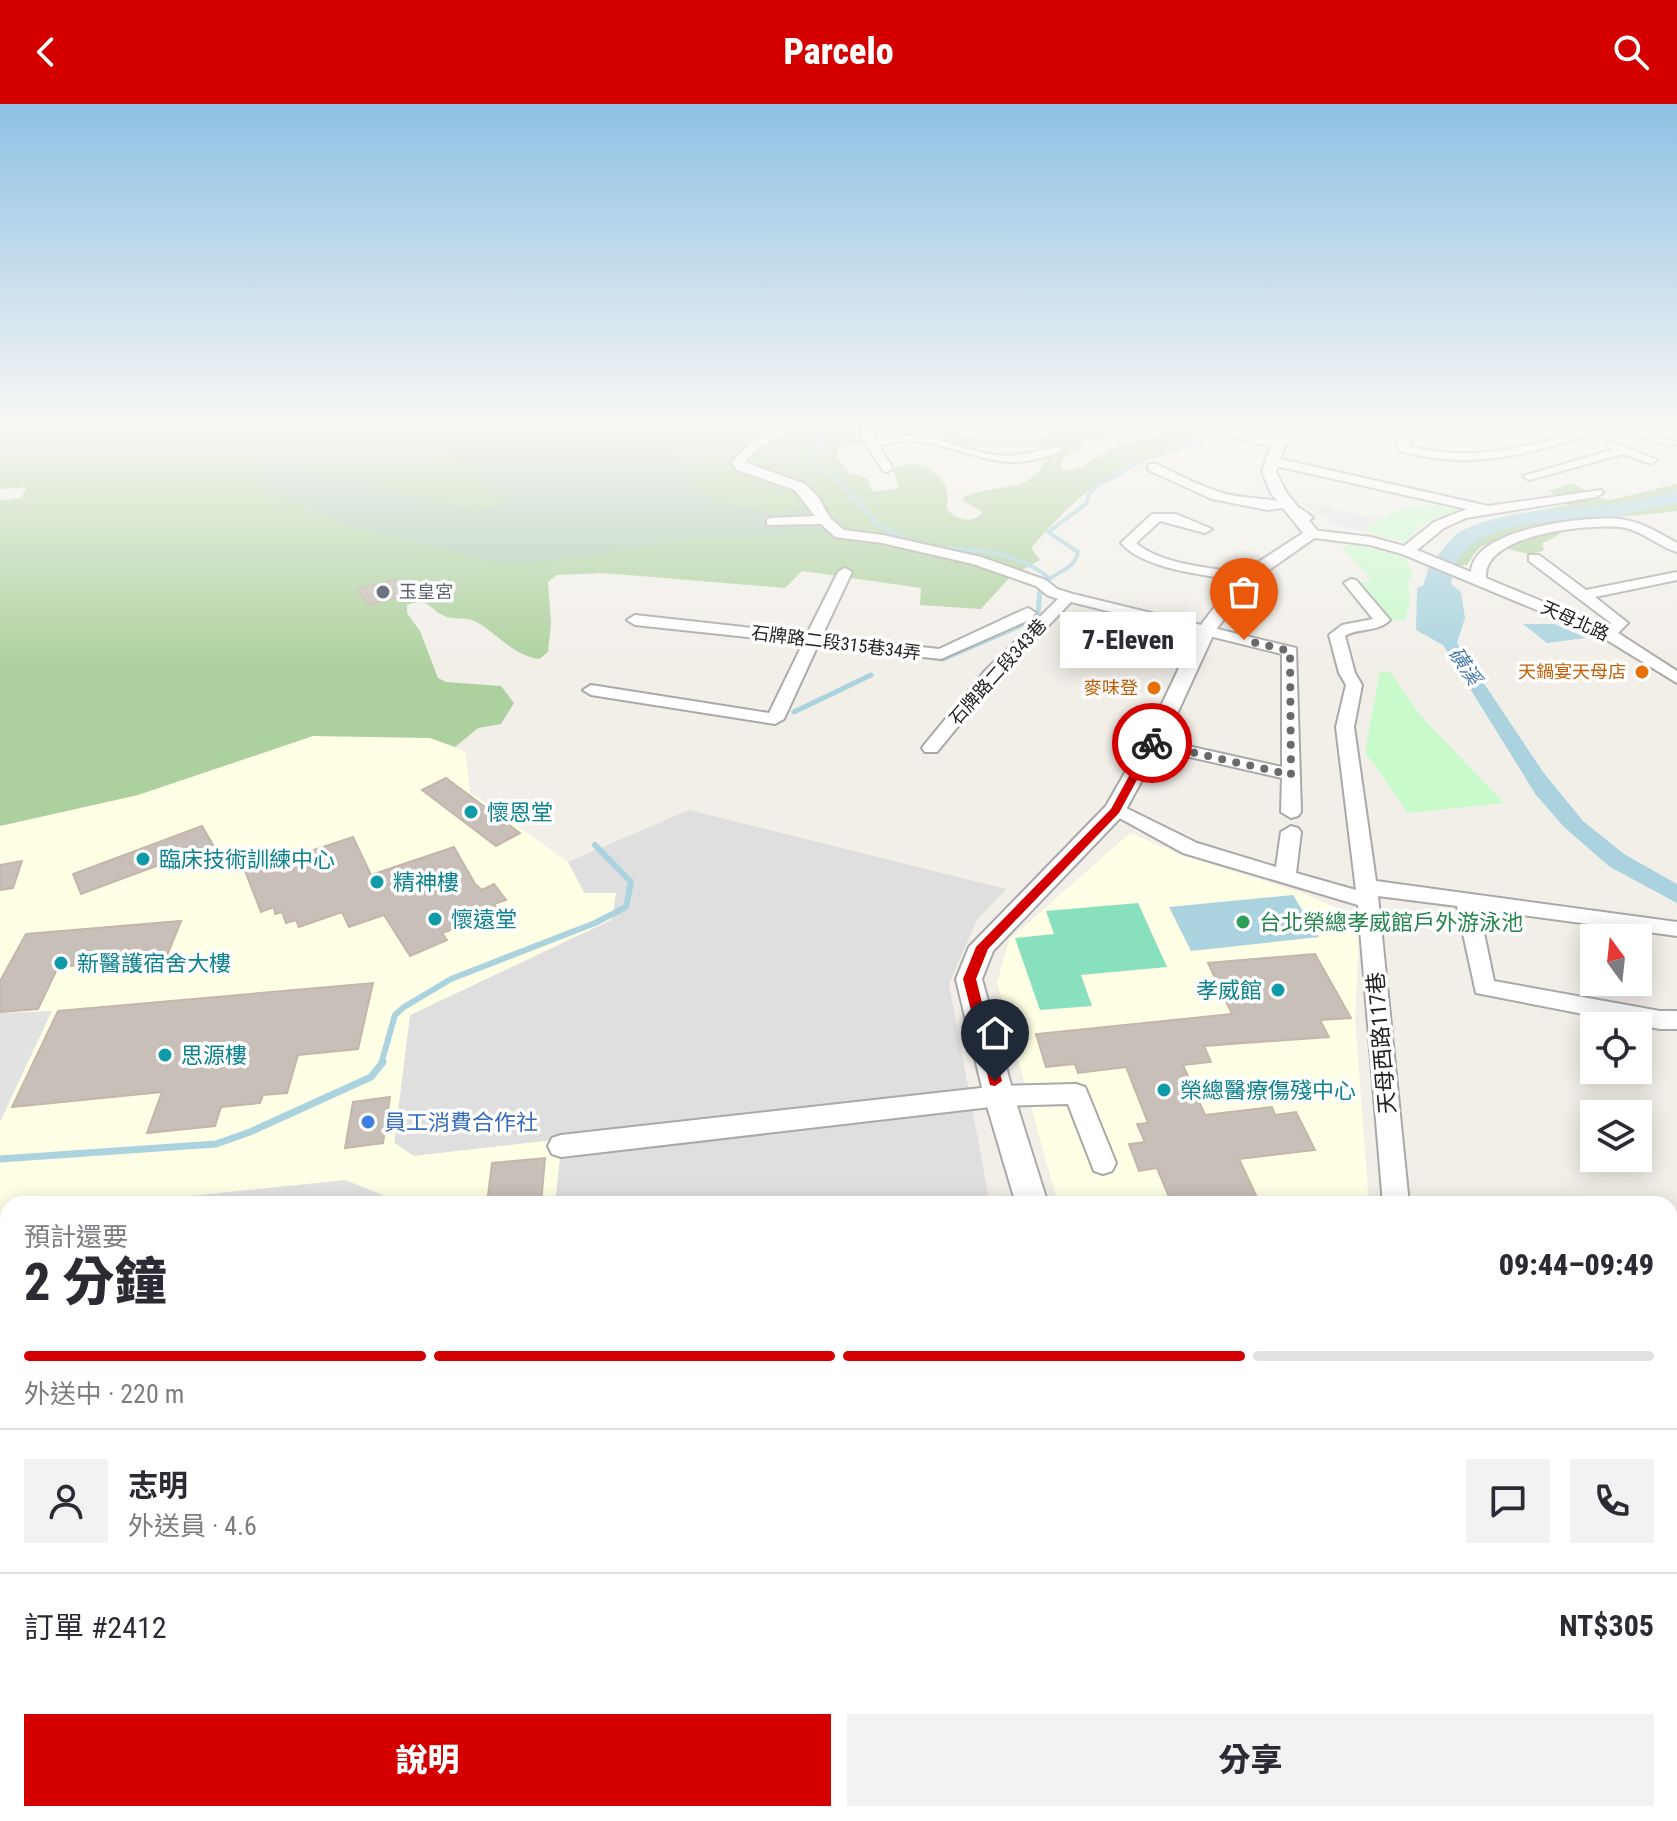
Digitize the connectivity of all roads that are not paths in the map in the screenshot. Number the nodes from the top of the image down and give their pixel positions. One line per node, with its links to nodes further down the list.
1 (817, 507): 8 (street)
2 (1285, 507): 18 (street)
3 (1288, 507): 11 (street)
4 (1289, 507): 12 (street)
5 (1475, 507): 7 (street)
6 (1496, 507): 7 (street)
7 (1483, 509): 14 (street)
8 (824, 520): 9 (street); 22 (street)
9 (772, 522)
10 (1205, 529): 18 (street)
11 (1312, 534): 12 (street); 18 (street)
12 (1371, 541): 14 (street)
13 (1677, 548): 19 (street)
14 (1407, 551): 19 (street, 天母北路)
15 (1534, 558): 21 (street)
16 (845, 572): 27 (street)
17 (1677, 576): 21 (street)
18 (1246, 578): 26 (street)
19 (1473, 578): 25 (street, 天母北路)
20 (1351, 583): 35 (street, 天母西路117巷)
21 (1584, 595): 25 (street)
22 (1068, 597): 26 (street); 31 (street, 石牌路二段343巷)
23 (1028, 613): 27 (street, 石牌路二段315巷34弄)
24 (635, 620): 27 (street, 石牌路二段315巷34弄)
25 (1614, 629): 28 (street, 天母北路)
26 (1206, 630): 30 (street); 32 (street)
27 (811, 640): 29 (street)
28 (1677, 678)
29 (591, 690)
30 (1152, 743): 32 (street); 33 (street)
31 (931, 748)
32 (1291, 775): 34 (street)
33 (1115, 810): 34 (street); 39 (street)
34 (1285, 878): 35 (street)
35 (1367, 894): 36 (street); 43 (street, 天母西路117巷)
36 (1467, 902): 37 (street); 38 (street)
37 (1677, 929)
38 (1677, 1020)
39 (999, 1096): 40 (street); 41 (street); 42 (street)
40 (561, 1146)
41 (1103, 1163)
42 (1030, 1196)
43 (1395, 1196)

